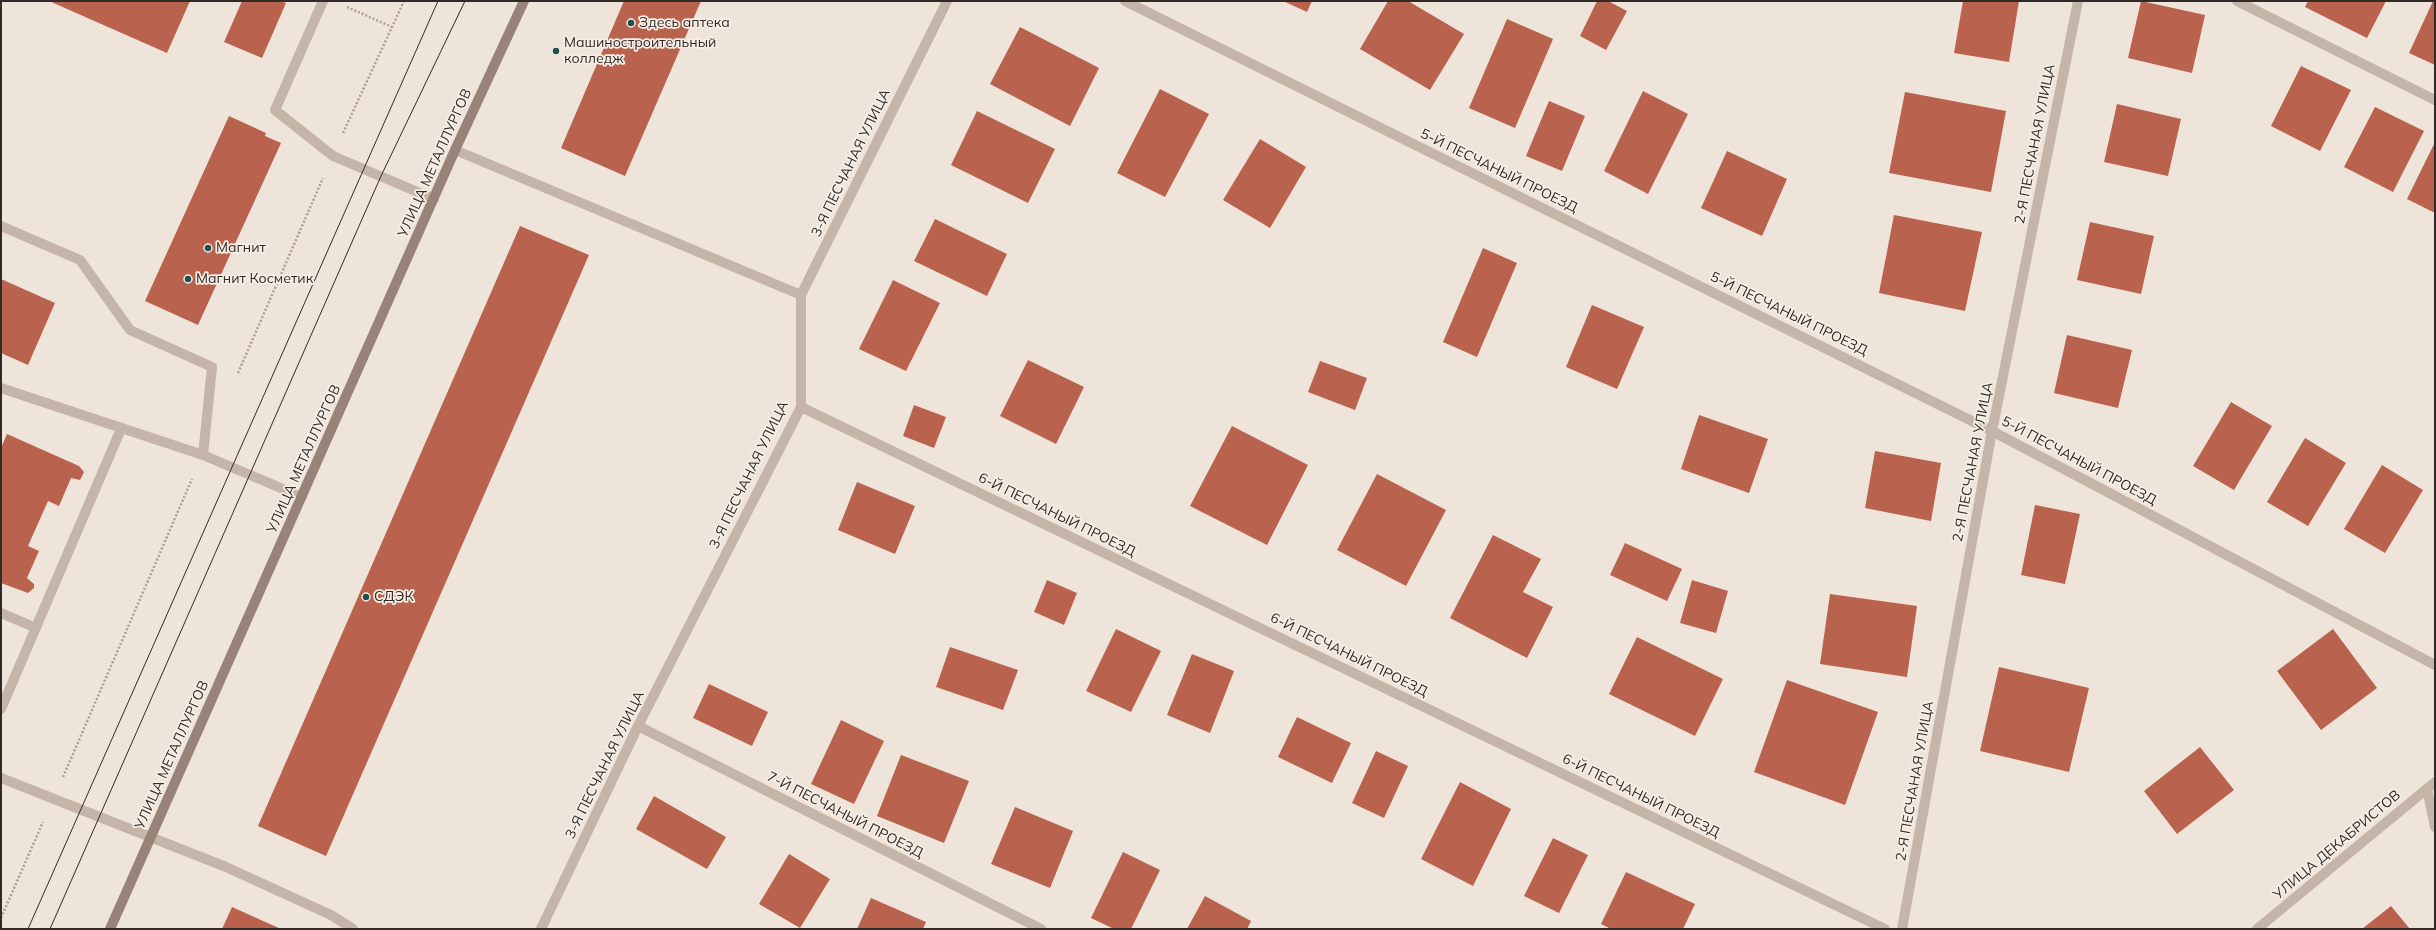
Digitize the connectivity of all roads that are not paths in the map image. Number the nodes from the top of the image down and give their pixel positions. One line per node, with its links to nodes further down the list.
1 (323, 1): 9 (street)
2 (524, 1): 8 (main road, УЛИЦА МЕТАЛЛУРГОВ)
3 (947, 1): 11 (street, 3-Я ПЕСЧАНАЯ УЛИЦА)
4 (1125, 1): 15 (street, 5-Й ПЕСЧАНЫЙ ПРОЕЗД)
5 (2078, 1): 15 (street, 2-Я ПЕСЧАНАЯ УЛИЦА)
6 (2237, 1): 7 (street)
7 (2435, 100)
8 (455, 150): 9 (main road, УЛИЦА МЕТАЛЛУРГОВ); 11 (street)
9 (434, 199): 17 (main road, УЛИЦА МЕТАЛЛУРГОВ)
10 (1, 226): 16 (street)
11 (801, 296): 13 (street, 3-Я ПЕСЧАНАЯ УЛИЦА)
12 (1, 388): 14 (street)
13 (801, 407): 22 (street, 3-Я ПЕСЧАНАЯ УЛИЦА); 31 (street, 6-Й ПЕСЧАНЫЙ ПРОЕЗД)
14 (121, 429): 16 (street); 19 (street)
15 (1992, 431): 20 (street, 5-Й ПЕСЧАНЫЙ ПРОЕЗД); 32 (street, 2-Я ПЕСЧАНАЯ УЛИЦА)
16 (203, 455): 17 (street)
17 (302, 497): 26 (main road, УЛИЦА МЕТАЛЛУРГОВ)
18 (1, 613): 19 (street)
19 (36, 628): 21 (street)
20 (2435, 665)
21 (1, 708)
22 (638, 726): 29 (street, 3-Я ПЕСЧАНАЯ УЛИЦА); 30 (street, 7-Й ПЕСЧАНЫЙ ПРОЕЗД)
23 (1, 778): 26 (street)
24 (2431, 785): 25 (street); 33 (street, УЛИЦА ДЕКАБРИСТОВ)
25 (2435, 827)
26 (152, 836): 27 (main road, УЛИЦА МЕТАЛЛУРГОВ); 28 (street)
27 (110, 929)
28 (353, 929)
29 (541, 929)
30 (1041, 929)
31 (1885, 929)
32 (1902, 929)
33 (2257, 929)

